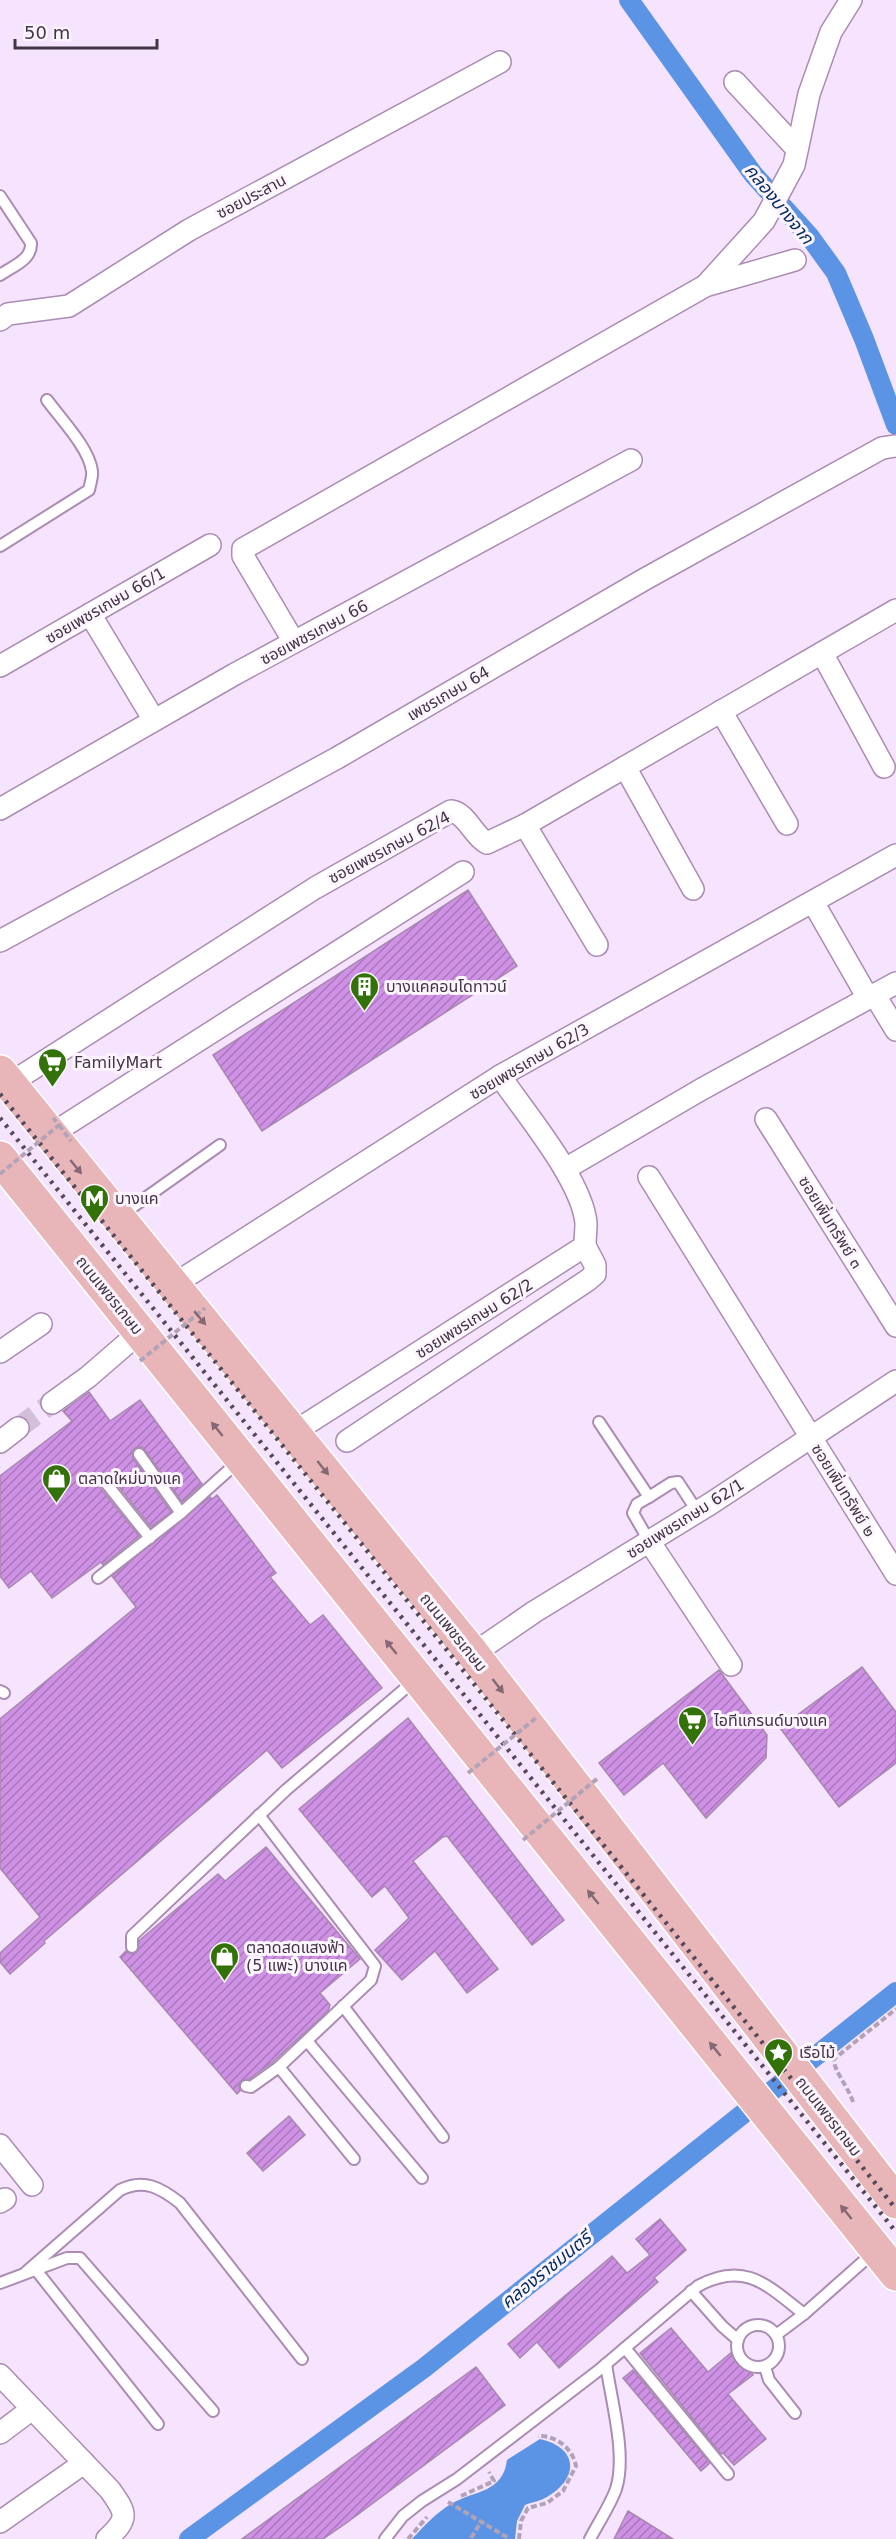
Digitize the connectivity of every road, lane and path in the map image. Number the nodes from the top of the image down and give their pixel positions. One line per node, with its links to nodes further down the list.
1 (851, 0): 4 (street)
2 (500, 62): 9 (street, ซอยประสาน)
3 (735, 82): 4 (street)
4 (796, 157): 8 (street)
5 (0, 196): 7 (lane)
6 (795, 260): 8 (street)
7 (0, 275)
8 (705, 286): 17 (street)
9 (0, 320)
10 (47, 399): 14 (lane)
11 (889, 447): 31 (street, เพชรเกษม 64)
12 (630, 460): 17 (street, ซอยเพชรเกษม 66)
13 (210, 545): 16 (street, ซอยเพชรเกษม 66/1)
14 (0, 546)
15 (896, 610): 18 (street, ซอยเพชรเกษม 62/4)
16 (90, 614): 19 (street, ซอยเพชรเกษม 66/1); 21 (street)
17 (294, 642): 21 (street, ซอยเพชรเกษม 66)
18 (822, 653): 20 (street, ซอยเพชรเกษม 62/4); 23 (street)
19 (0, 666)
20 (721, 711): 22 (street, ซอยเพชรเกษม 62/4); 25 (street)
21 (154, 720): 24 (street, ซอยเพชรเกษม 66)
22 (625, 767): 26 (street, ซอยเพชรเกษม 62/4); 29 (street)
23 (884, 767)
24 (0, 809)
25 (787, 824)
26 (525, 825): 32 (street); 37 (street, ซอยเพชรเกษม 62/4)
27 (896, 855): 30 (street, ซอยเพชรเกษม 62/3)
28 (463, 872): 39 (street)
29 (693, 889)
30 (813, 902): 34 (street); 36 (street, ซอยเพชรเกษม 62/3)
31 (0, 941)
32 (597, 945)
33 (896, 982): 34 (street)
34 (871, 996): 35 (street); 42 (street)
35 (896, 1030)
36 (500, 1076): 42 (street); 48 (street, ซอยเพชรเกษม 62/3)
37 (5, 1078): 39 (main road, ถนนเพชรเกษม)
38 (766, 1119): 53 (street, ซอยเพิ่มทรัพย์ ๓)
39 (58, 1130): 43 (path, bridge); 45 (main road, ถนนเพชรเกษม, one-way to 45)
40 (220, 1145): 45 (lane)
41 (0, 1158): 55 (main road, ถนนเพชรเกษม)
42 (565, 1169): 46 (street)
43 (0, 1174)
44 (649, 1177): 62 (street, ซอยเพิ่มทรัพย์ ๒)
45 (117, 1217): 48 (main road, ถนนเพชรเกษม)
46 (585, 1246): 47 (street, ซอยเพชรเกษม 62/2); 49 (street)
47 (538, 1278): 49 (street); 51 (street, ซอยเพชรเกษม 62/2)
48 (173, 1286): 61 (main road, ถนนเพชรเกษม, one-way to 61)
49 (556, 1301): 54 (street)
50 (205, 1308): 55 (path, bridge)
51 (482, 1313): 54 (street); 61 (street, ซอยเพชรเกษม 62/2)
52 (41, 1323): 56 (street)
53 (896, 1326)
54 (500, 1339): 64 (street)
55 (140, 1347): 58 (street); 66 (main road, ถนนเพชรเกษม, one-way to 55)
56 (1, 1350)
57 (896, 1381): 62 (street, ซอยเพชรเกษม 62/1)
58 (52, 1403)
59 (599, 1422): 68 (lane)
60 (18, 1428): 63 (street)
61 (294, 1432): 75 (main road, ถนนเพชรเกษม, one-way to 75)
62 (810, 1437): 69 (street, ซอยเพชรเกษม 62/1); 73 (street, ซอยเพิ่มทรัพย์ ๒)
63 (0, 1442)
64 (347, 1442)
65 (139, 1454): 70 (lane)
66 (241, 1459): 70 (lane); 77 (main road, ถนนเพชรเกษม, one-way to 66)
67 (106, 1484): 71 (lane)
68 (649, 1497): 69 (lane); 72 (lane)
69 (698, 1511): 72 (street, ซอยเพชรเกษม 62/1)
70 (181, 1513): 71 (lane)
71 (150, 1538): 74 (lane)
72 (649, 1541): 75 (street, ซอยเพชรเกษม 62/1); 76 (street)
73 (896, 1574)
74 (98, 1578)
75 (472, 1654): 95 (main road, ถนนเพชรเกษม, one-way to 95)
76 (731, 1665)
77 (417, 1679): 81 (lane); 96 (main road, ถนนเพชรเกษม, one-way to 77)
78 (536, 1718): 79 (path, bridge)
79 (468, 1773)
80 (598, 1778): 82 (path, bridge)
81 (259, 1815): 83 (lane); 84 (lane)
82 (522, 1840)
83 (132, 1947)
84 (343, 2006): 86 (lane); 90 (lane)
85 (896, 2009): 89 (path)
86 (307, 2041): 87 (lane); 93 (lane)
87 (279, 2067): 88 (lane); 92 (lane)
88 (246, 2086)
89 (854, 2105)
90 (443, 2137)
91 (0, 2145): 94 (street)
92 (354, 2159)
93 (422, 2178)
94 (32, 2186)
95 (892, 2190)
96 (886, 2262): 100 (lane)
97 (31, 2271): 98 (lane); 104 (lane); 109 (lane); 111 (lane)
98 (0, 2283)
99 (692, 2292): 100 (lane); 102 (lane); 103 (lane)
100 (804, 2314): 101 (lane)
101 (776, 2335): 102 (lane); 106 (lane)
102 (738, 2340): 106 (lane)
103 (625, 2348): 105 (lane); 115 (lane)
104 (302, 2359)
105 (606, 2364): 121 (lane); 124 (lane)
106 (765, 2367): 110 (lane)
107 (0, 2375): 108 (street)
108 (32, 2409): 112 (street); 114 (street)
109 (213, 2411)
110 (795, 2413)
111 (158, 2424)
112 (0, 2433)
113 (540, 2435): 123 (path)
114 (84, 2463): 117 (street); 120 (street)
115 (728, 2474)
116 (451, 2504): 118 (path)
117 (0, 2522)
118 (481, 2522): 119 (path); 122 (path)
119 (471, 2538)
120 (107, 2539)
121 (385, 2539)
122 (510, 2539)
123 (519, 2539)
124 (590, 2539)

